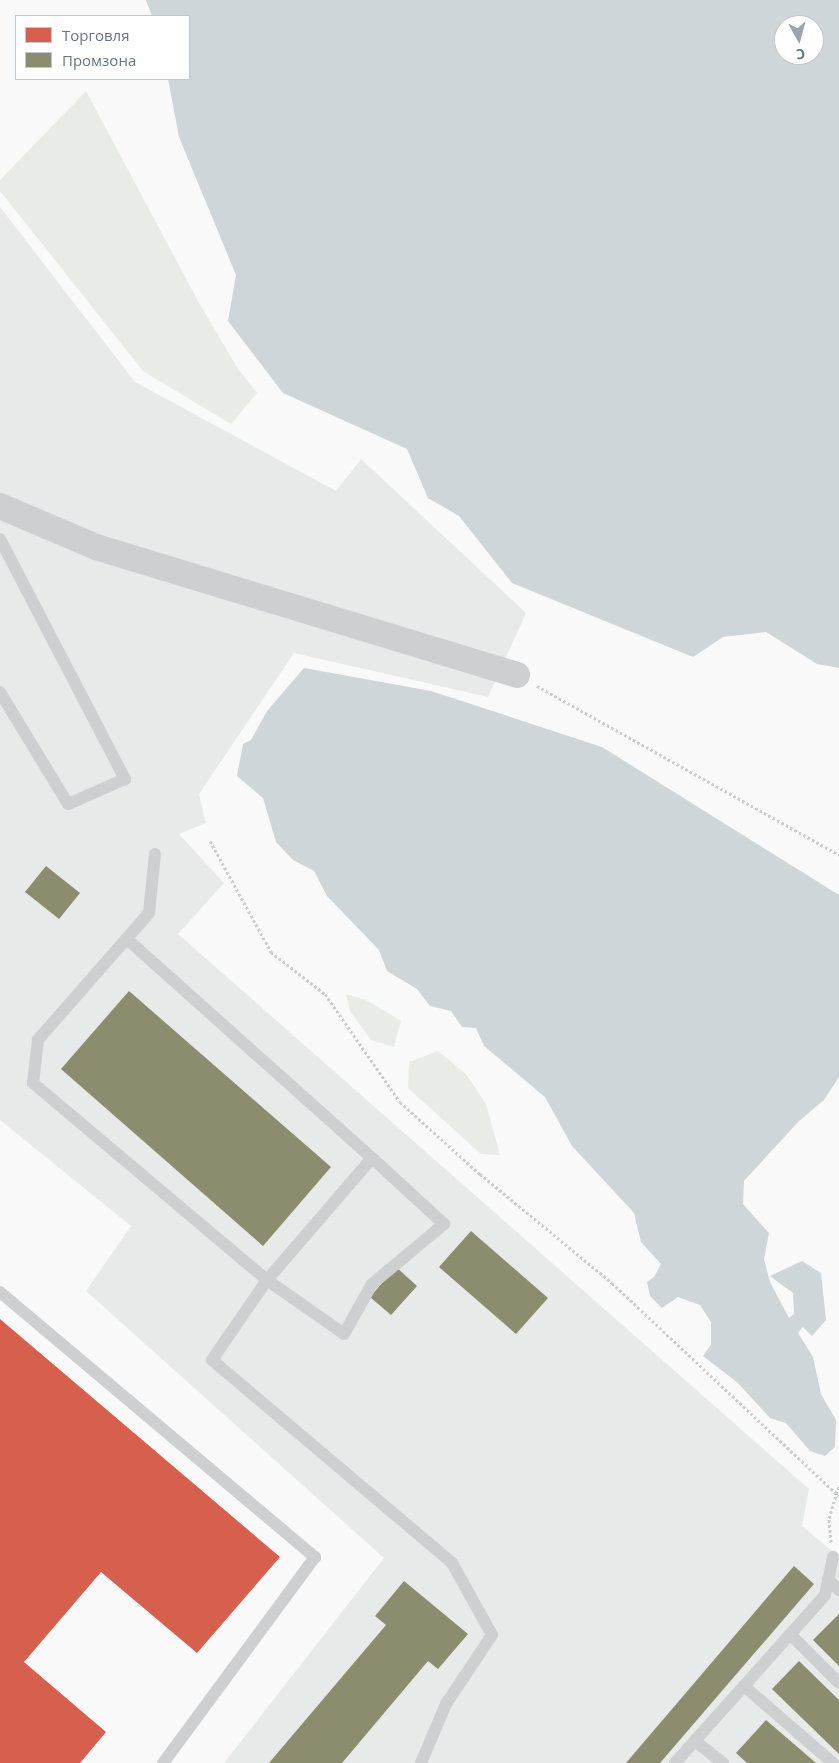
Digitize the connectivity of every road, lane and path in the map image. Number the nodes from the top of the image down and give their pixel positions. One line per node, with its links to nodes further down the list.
1 (0, 506): 3 (street)
2 (0, 539): 4 (lane)
3 (517, 675): 7 (path)
4 (0, 692)
5 (210, 841): 13 (path)
6 (155, 854): 8 (lane)
7 (839, 855)
8 (127, 938): 9 (lane); 10 (lane)
9 (372, 1158): 10 (lane); 10 (lane)
10 (267, 1280): 22 (lane)
11 (0, 1292): 21 (lane)
12 (839, 1486): 13 (path)
13 (838, 1495): 14 (path)
14 (832, 1557): 15 (lane)
15 (828, 1579): 16 (lane); 17 (lane)
16 (839, 1590)
17 (790, 1634): 18 (lane); 19 (lane)
18 (839, 1683)
19 (744, 1686): 20 (lane); 25 (lane)
20 (696, 1740): 23 (lane); 24 (lane)
21 (163, 1763)
22 (421, 1763)
23 (676, 1763)
24 (723, 1763)
25 (833, 1763)

